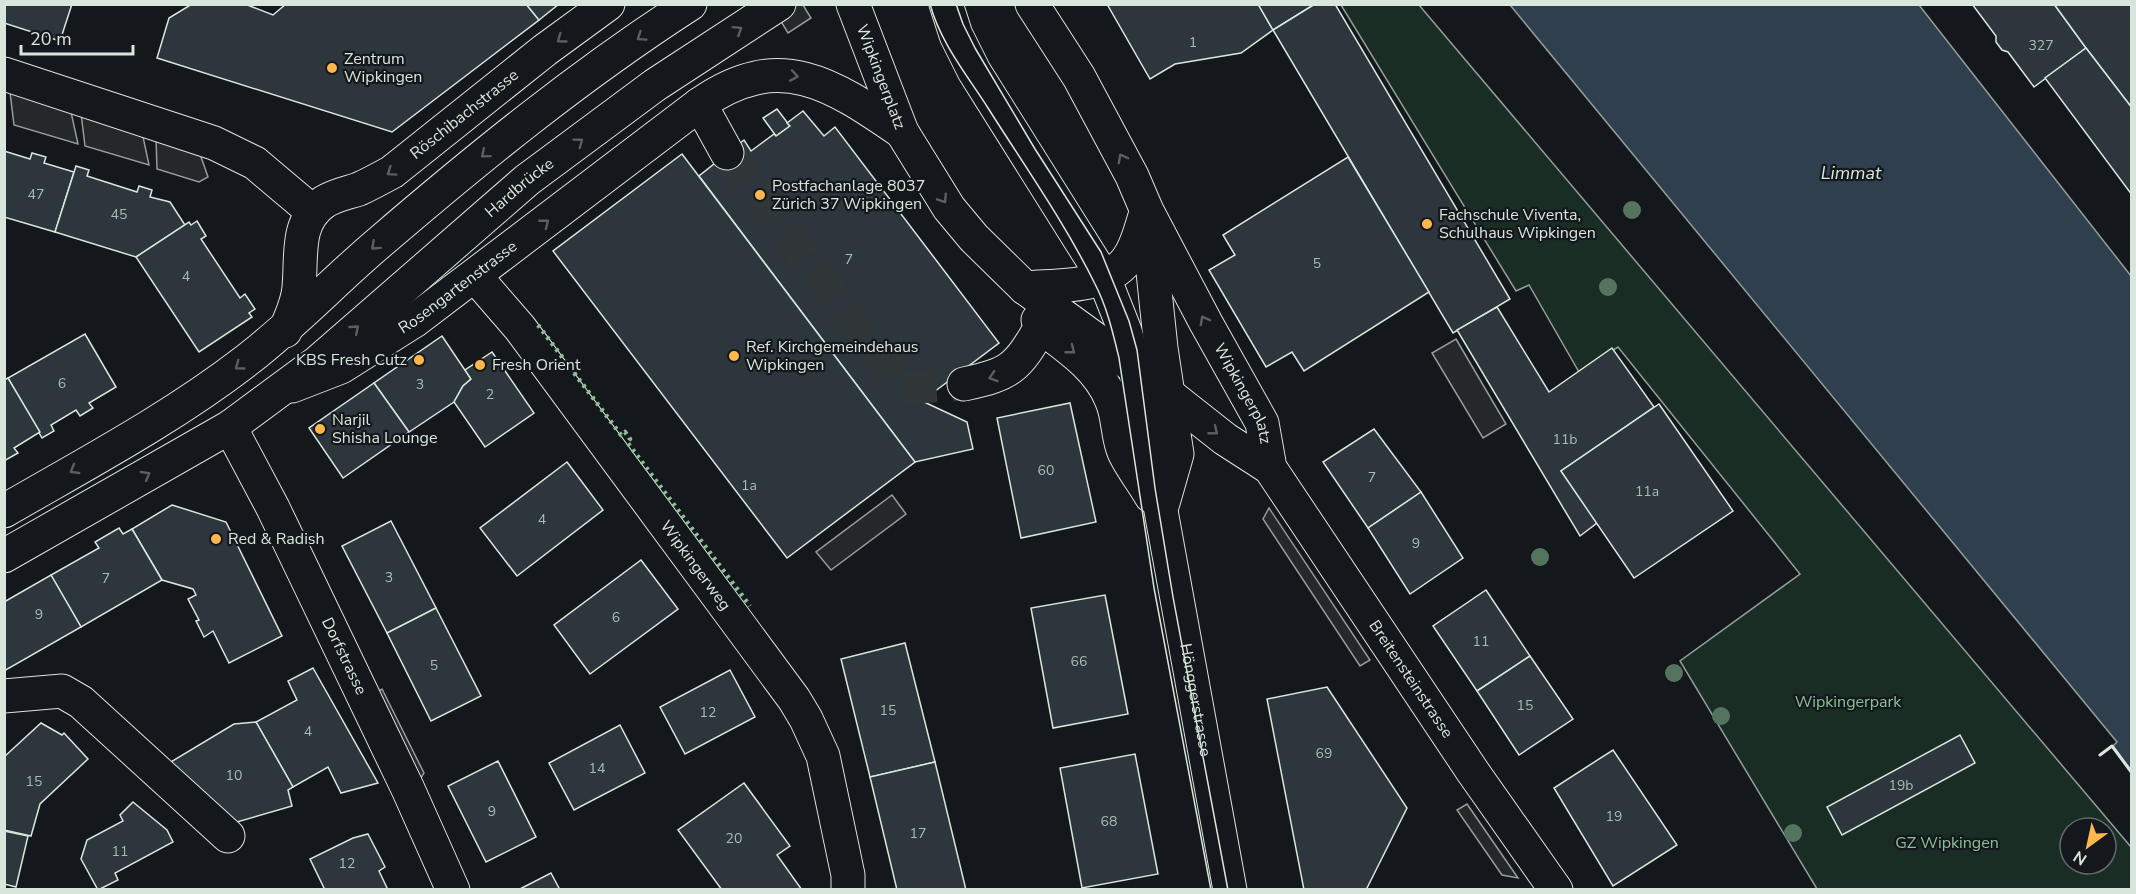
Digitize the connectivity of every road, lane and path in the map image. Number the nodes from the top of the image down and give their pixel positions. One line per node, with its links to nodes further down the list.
1 (608, 4): 14 (street, Röschibachstrasse, one-way to 14)
2 (690, 4): 19 (street, one-way to 19)
3 (779, 4): 22 (street, Hardbrücke, one-way to 3)
4 (853, 4): 11 (street, Wipkingerplatz)
5 (946, 4): 16 (street, Hönggerstrasse)
6 (1032, 4): 9 (street, Wipkingerplatz)
7 (1055, 4): 9 (street)
8 (4, 74): 14 (street)
9 (1079, 77): 13 (street, Wipkingerplatz, one-way to 9)
10 (700, 104): 11 (street, Rosengartenstrasse, one-way to 11); 12 (street); 15 (street, Rosengartenstrasse, one-way to 10)
11 (902, 132): 17 (street, Wipkingerplatz, one-way to 17)
12 (727, 153)
13 (1147, 211): 16 (street); 23 (street, Wipkingerplatz); 25 (street, Wipkingerplatz, one-way to 13)
14 (313, 212): 19 (street)
15 (475, 276): 22 (street, Rosengartenstrasse); 32 (street, Wipkingerweg)
16 (1104, 278): 17 (street); 20 (street, Hönggerstrasse)
17 (1025, 288): 18 (street, Wipkingerplatz); 20 (street, Wipkingerplatz)
18 (1041, 327): 21 (street, one-way to 21); 26 (street, one-way to 26)
19 (285, 330): 27 (street, one-way to 27)
20 (1135, 368): 23 (street, Wipkingerplatz); 26 (street, Hönggerstrasse)
21 (964, 384)
22 (277, 392): 24 (street, Rosengartenstrasse)
23 (1169, 394): 25 (street, Wipkingerplatz, one-way to 25); 26 (street, Wipkingerplatz)
24 (230, 426): 28 (street, Rosengartenstrasse, one-way to 24); 31 (street, Dorfstrasse)
25 (1270, 468): 34 (street, Breitensteinstrasse)
26 (1161, 510): 33 (street, Hönggerstrasse)
27 (4, 511)
28 (4, 556)
29 (4, 696): 30 (street)
30 (228, 836)
31 (453, 890)
32 (848, 890)
33 (1230, 890)
34 (1556, 890)

